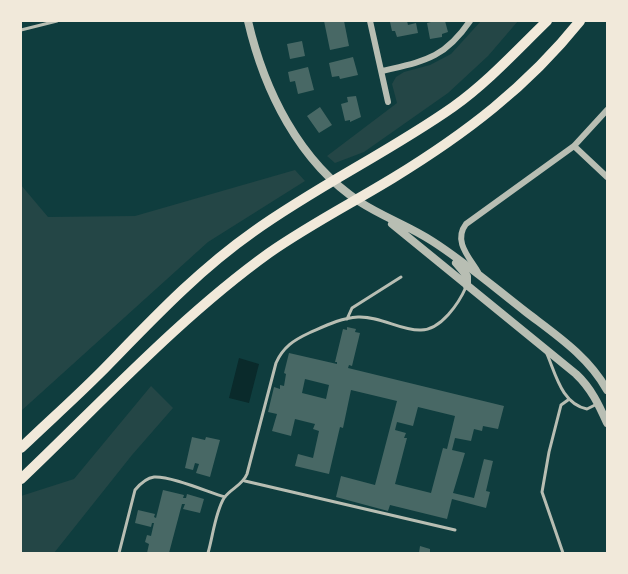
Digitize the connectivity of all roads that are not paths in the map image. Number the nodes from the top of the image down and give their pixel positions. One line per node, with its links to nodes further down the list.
1 (57, 21): 8 (lane)
2 (248, 21): 15 (street)
3 (370, 21): 10 (street)
4 (470, 21): 10 (street)
5 (541, 21): 9 (highway)
6 (547, 21): 9 (highway)
7 (579, 21): 27 (highway)
8 (21, 30)
9 (536, 32): 26 (highway)
10 (382, 71): 11 (street)
11 (388, 102)
12 (607, 110): 13 (street)
13 (574, 146): 14 (street); 18 (street)
14 (607, 177)
15 (385, 218): 16 (street); 19 (street)
16 (451, 255): 18 (street); 19 (street)
17 (401, 276): 20 (lane)
18 (481, 276): 22 (street)
19 (467, 286): 20 (lane); 21 (street)
20 (347, 319): 28 (lane)
21 (546, 351): 23 (lane); 24 (street)
22 (607, 392): 24 (street)
23 (568, 399): 24 (lane); 33 (lane)
24 (598, 403): 25 (street)
25 (607, 423)
26 (21, 448)
27 (21, 479)
28 (244, 481): 29 (lane); 30 (lane)
29 (225, 497): 31 (lane); 32 (lane)
30 (455, 530)
31 (119, 553)
32 (208, 553)
33 (563, 553)

